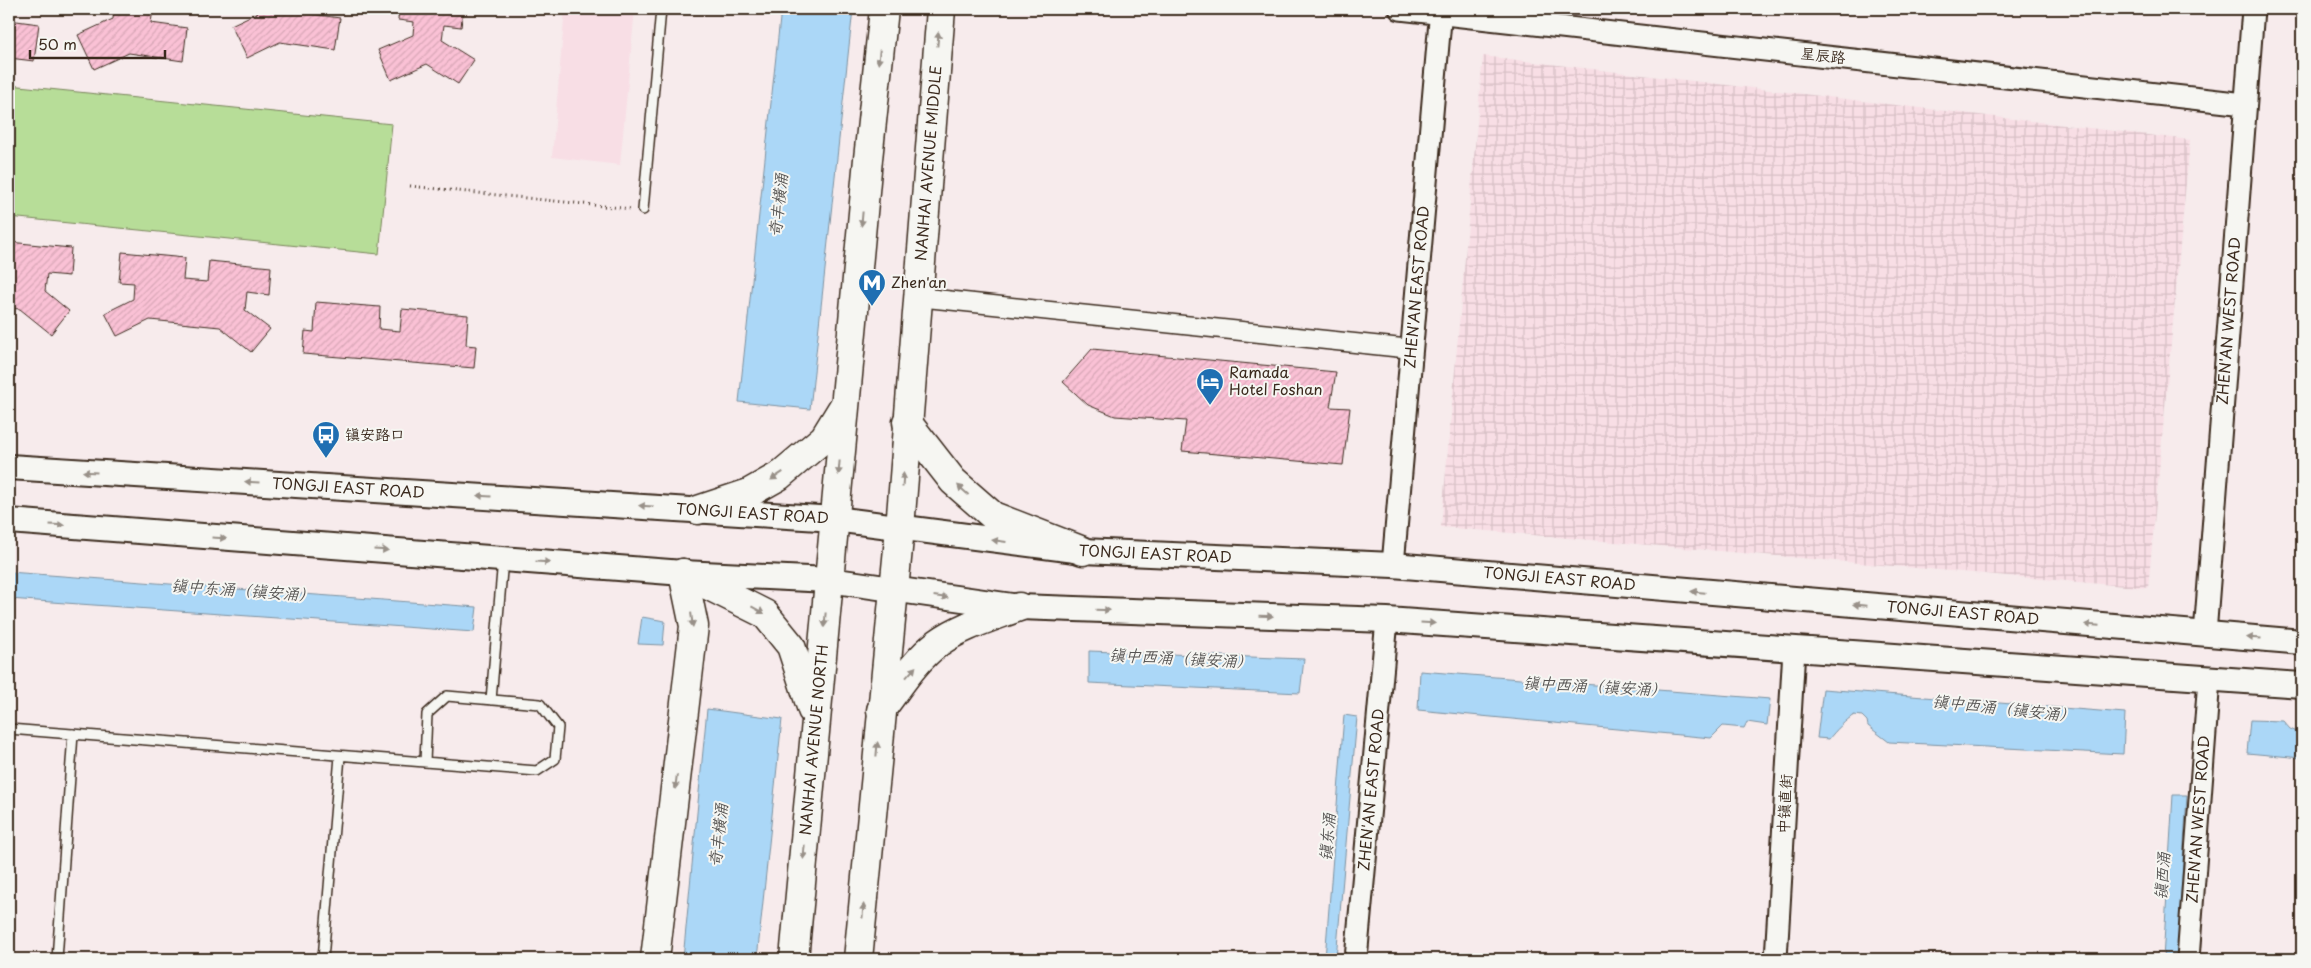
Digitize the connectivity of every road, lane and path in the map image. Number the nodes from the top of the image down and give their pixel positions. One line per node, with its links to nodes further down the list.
1 (661, 9): 9 (lane)
2 (884, 9): 12 (highway, one-way to 12)
3 (941, 9): 10 (highway, NANHAI AVENUE MIDDLE, one-way to 3)
4 (1400, 9): 6 (street, 星辰路)
5 (2253, 9): 7 (street, ZHEN'AN WEST ROAD)
6 (1441, 11): 7 (street, 星辰路); 11 (street, ZHEN'AN EAST ROAD)
7 (2245, 104): 27 (street, ZHEN'AN WEST ROAD)
8 (410, 186): 9 (path)
9 (643, 210)
10 (917, 297): 11 (street); 13 (highway, NANHAI AVENUE MIDDLE)
11 (1412, 349): 21 (street, ZHEN'AN EAST ROAD)
12 (845, 404): 15 (highway, one-way to 15); 16 (highway, one-way to 16)
13 (908, 422): 18 (highway, NANHAI AVENUE MIDDLE, one-way to 13); 19 (highway, one-way to 13)
14 (9, 467): 15 (main road, TONGJI EAST ROAD, one-way to 14)
15 (698, 510): 16 (main road, TONGJI EAST ROAD)
16 (835, 519): 18 (main road, TONGJI EAST ROAD); 23 (highway, NANHAI AVENUE NORTH)
17 (9, 521): 20 (main road, one-way to 20)
18 (900, 528): 19 (main road, TONGJI EAST ROAD, one-way to 18); 24 (highway)
19 (1083, 551): 21 (main road, TONGJI EAST ROAD)
20 (503, 559): 22 (main road, one-way to 22); 32 (lane)
21 (1393, 566): 27 (main road, TONGJI EAST ROAD, one-way to 21)
22 (683, 573): 23 (main road); 34 (highway, one-way to 34); 41 (highway, one-way to 41)
23 (829, 580): 24 (main road); 34 (highway, NANHAI AVENUE NORTH, one-way to 34)
24 (893, 591): 25 (main road, one-way to 25); 33 (highway)
25 (1019, 607): 26 (main road, one-way to 26); 33 (highway, one-way to 25)
26 (1387, 620): 29 (main road, one-way to 29); 44 (street, ZHEN'AN EAST ROAD)
27 (2205, 634): 28 (main road, TONGJI EAST ROAD, one-way to 27)
28 (2302, 642)
29 (1794, 649): 30 (main road); 45 (street, 中镇直街)
30 (2210, 679): 31 (main road); 46 (street, ZHEN'AN WEST ROAD)
31 (2302, 685)
32 (491, 700): 38 (lane); 38 (lane)
33 (881, 710): 43 (highway, one-way to 33)
34 (816, 720): 42 (highway, NANHAI AVENUE NORTH, one-way to 42)
35 (9, 729): 36 (lane)
36 (73, 734): 37 (lane); 39 (lane)
37 (340, 756): 38 (lane); 40 (lane)
38 (426, 762)
39 (57, 959)
40 (323, 959)
41 (655, 959)
42 (794, 959)
43 (858, 959)
44 (1356, 959)
45 (1776, 959)
46 (2188, 959)

